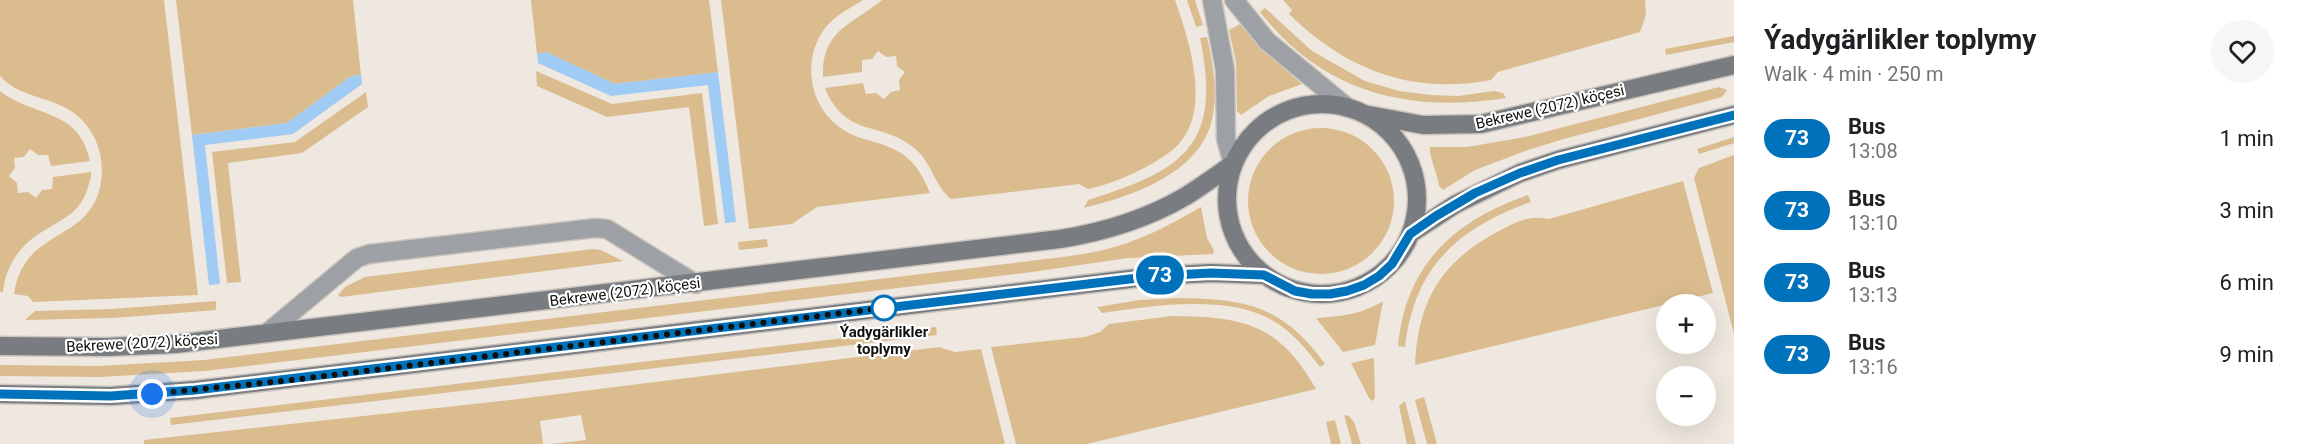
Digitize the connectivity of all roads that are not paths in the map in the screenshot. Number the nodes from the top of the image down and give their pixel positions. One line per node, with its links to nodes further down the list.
1 (1212, 0): 6 (street)
2 (1234, 0): 4 (street)
3 (1734, 65): 4 (main road, Bekrewe (2072) köçesi)
4 (1356, 111): 6 (main road, Bekrewe (2072) köçesi); 7 (main road, Bekrewe (2072) köçesi)
5 (1734, 115): 7 (main road, Bekrewe (2072) köçesi)
6 (1233, 164): 8 (main road, Bekrewe (2072) köçesi); 9 (main road, Bekrewe (2072) köçesi)
7 (1410, 234): 8 (main road, Bekrewe (2072) köçesi)
8 (1264, 275): 12 (main road, Bekrewe (2072) köçesi)
9 (696, 284): 10 (main road, Bekrewe (2072) köçesi); 10 (street)
10 (267, 333): 11 (main road, Bekrewe (2072) köçesi)
11 (0, 346)
12 (0, 394)

